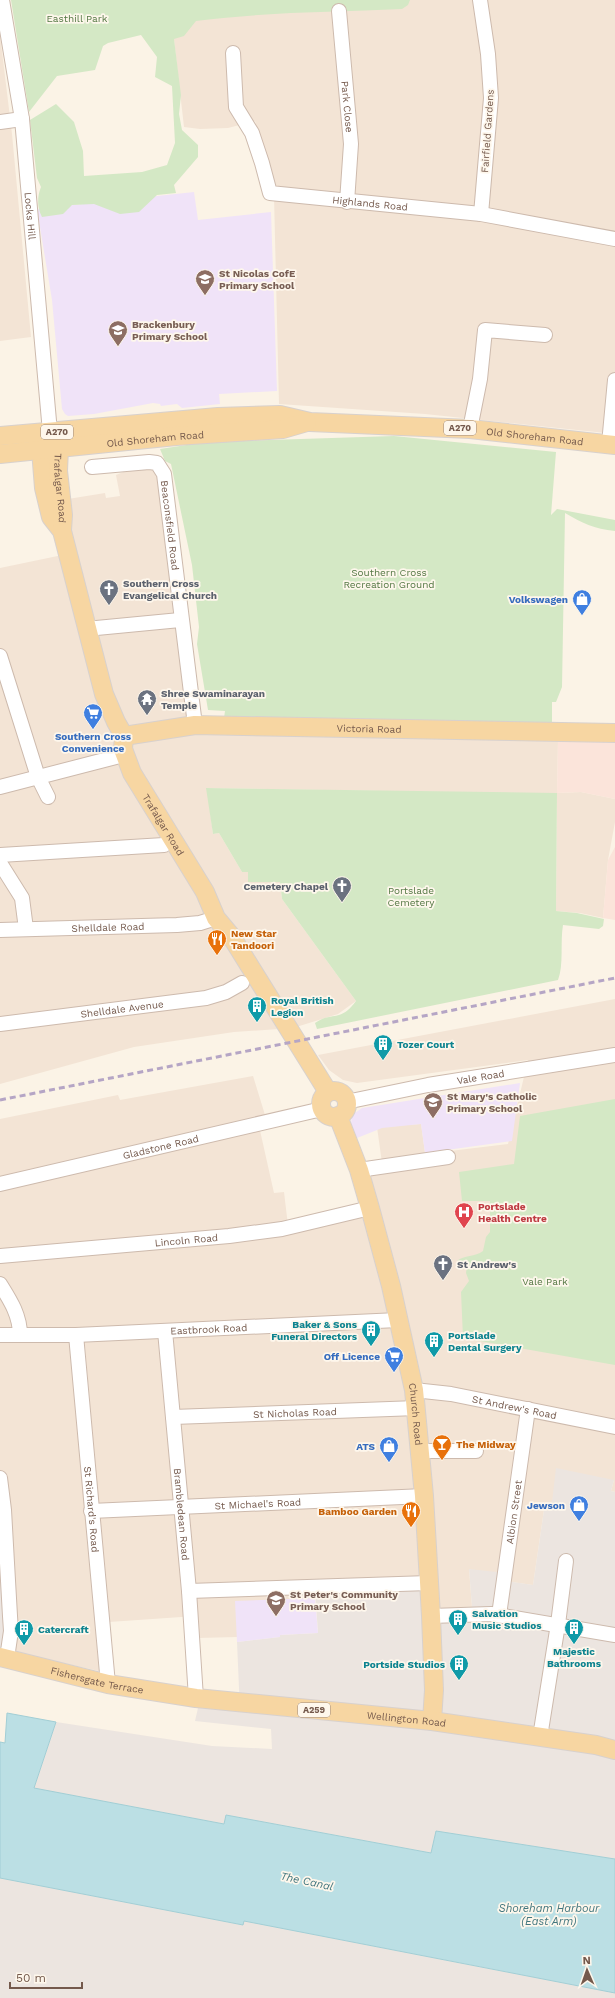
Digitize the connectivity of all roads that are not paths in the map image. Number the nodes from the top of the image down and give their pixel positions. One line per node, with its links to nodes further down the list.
1 (2, 0): 5 (street, Locks Hill)
2 (480, 0): 8 (street, Fairfield Gardens)
3 (339, 11): 7 (street, Park Close)
4 (233, 53): 7 (street, Highlands Road)
5 (22, 119): 6 (street); 14 (street, Locks Hill)
6 (0, 122)
7 (346, 202): 8 (street, Highlands Road)
8 (481, 214): 9 (street, Highlands Road)
9 (615, 240)
10 (545, 335): 13 (street)
11 (615, 380): 17 (street)
12 (310, 422): 13 (main road, Old Shoreham Road / A270); 14 (main road, Old Shoreham Road / A270); 16 (main road, Old Shoreham Road / A270)
13 (470, 429): 17 (main road, Old Shoreham Road / A270)
14 (50, 432): 15 (main road, Old Shoreham Road / A270); 18 (main road, Trafalgar Road); 19 (main road, Trafalgar Road)
15 (0, 436)
16 (93, 445): 18 (main road, Old Shoreham Road / A270); 22 (main road)
17 (612, 445)
18 (59, 448): 19 (main road, Old Shoreham Road / A270); 22 (main road, Trafalgar Road)
19 (41, 450): 20 (main road, Old Shoreham Road / A270); 23 (main road, Trafalgar Road)
20 (0, 454)
21 (92, 467): 24 (street, Beaconsfield Road)
22 (58, 471): 23 (main road, Trafalgar Road)
23 (62, 531): 25 (main road, Trafalgar Road)
24 (180, 620): 25 (street); 27 (street, Beaconsfield Road)
25 (86, 628): 29 (main road, Trafalgar Road)
26 (0, 656): 31 (street)
27 (195, 725): 28 (main road, Victoria Road); 29 (main road, Victoria Road)
28 (615, 732)
29 (124, 736): 37 (main road, Trafalgar Road)
30 (116, 757): 31 (street)
31 (38, 778): 32 (street); 33 (street)
32 (0, 787)
33 (48, 797)
34 (164, 845): 35 (street)
35 (0, 855)
36 (0, 863): 38 (street)
37 (216, 918): 38 (street, Shelldale Road); 43 (main road, Trafalgar Road)
38 (26, 929): 39 (street, Shelldale Road)
39 (0, 930)
40 (242, 983): 41 (street, Shelldale Avenue)
41 (0, 1024)
42 (615, 1055): 45 (street, Vale Road)
43 (328, 1092): 44 (main road); 45 (main road)
44 (322, 1109): 45 (main road); 48 (street, Gladstone Road)
45 (342, 1109): 47 (main road, Church Road)
46 (448, 1157): 47 (street)
47 (359, 1170): 49 (main road, Church Road)
48 (0, 1184)
49 (370, 1208): 50 (street, Lincoln Road); 52 (main road, Church Road)
50 (0, 1256)
51 (0, 1284): 55 (street)
52 (398, 1320): 53 (street, Eastbrook Road); 57 (main road, Church Road)
53 (165, 1332): 56 (street, Eastbrook Road); 60 (street, Brambledean Road)
54 (0, 1335): 55 (street, Eastbrook Road)
55 (20, 1335): 56 (street, Eastbrook Road)
56 (76, 1335): 68 (street, St Richard's Road)
57 (414, 1390): 58 (main road, Church Road); 59 (street, St Andrew's Road)
58 (417, 1408): 60 (street, St Nicholas Road); 62 (main road, Church Road)
59 (528, 1409): 61 (street, St Andrew's Road); 72 (street, Albion Street)
60 (173, 1417): 66 (street, Brambledean Road)
61 (615, 1427)
62 (421, 1451): 63 (street); 65 (main road, Church Road)
63 (476, 1451)
64 (0, 1478): 67 (street)
65 (424, 1496): 66 (street, St Michael's Road); 70 (main road, Church Road)
66 (181, 1506): 68 (street, St Michael's Road); 71 (street, Brambledean Road)
67 (2, 1510): 76 (street)
68 (91, 1511): 77 (street, St Richard's Road)
69 (566, 1561): 74 (street)
70 (429, 1583): 71 (street); 73 (main road, Church Road)
71 (189, 1591): 78 (street, Brambledean Road)
72 (499, 1615): 73 (street); 74 (street)
73 (431, 1616): 79 (main road, Church Road)
74 (558, 1624): 75 (street); 80 (street)
75 (615, 1635)
76 (3, 1657): 77 (main road, Fishersgate Terrace / A259)
77 (108, 1684): 78 (main road, Fishersgate Terrace / A259)
78 (196, 1698): 79 (main road, Wellington Road / A259)
79 (432, 1721): 80 (main road, Wellington Road / A259)
80 (540, 1737): 81 (main road, Wellington Road / A259)
81 (615, 1750)

